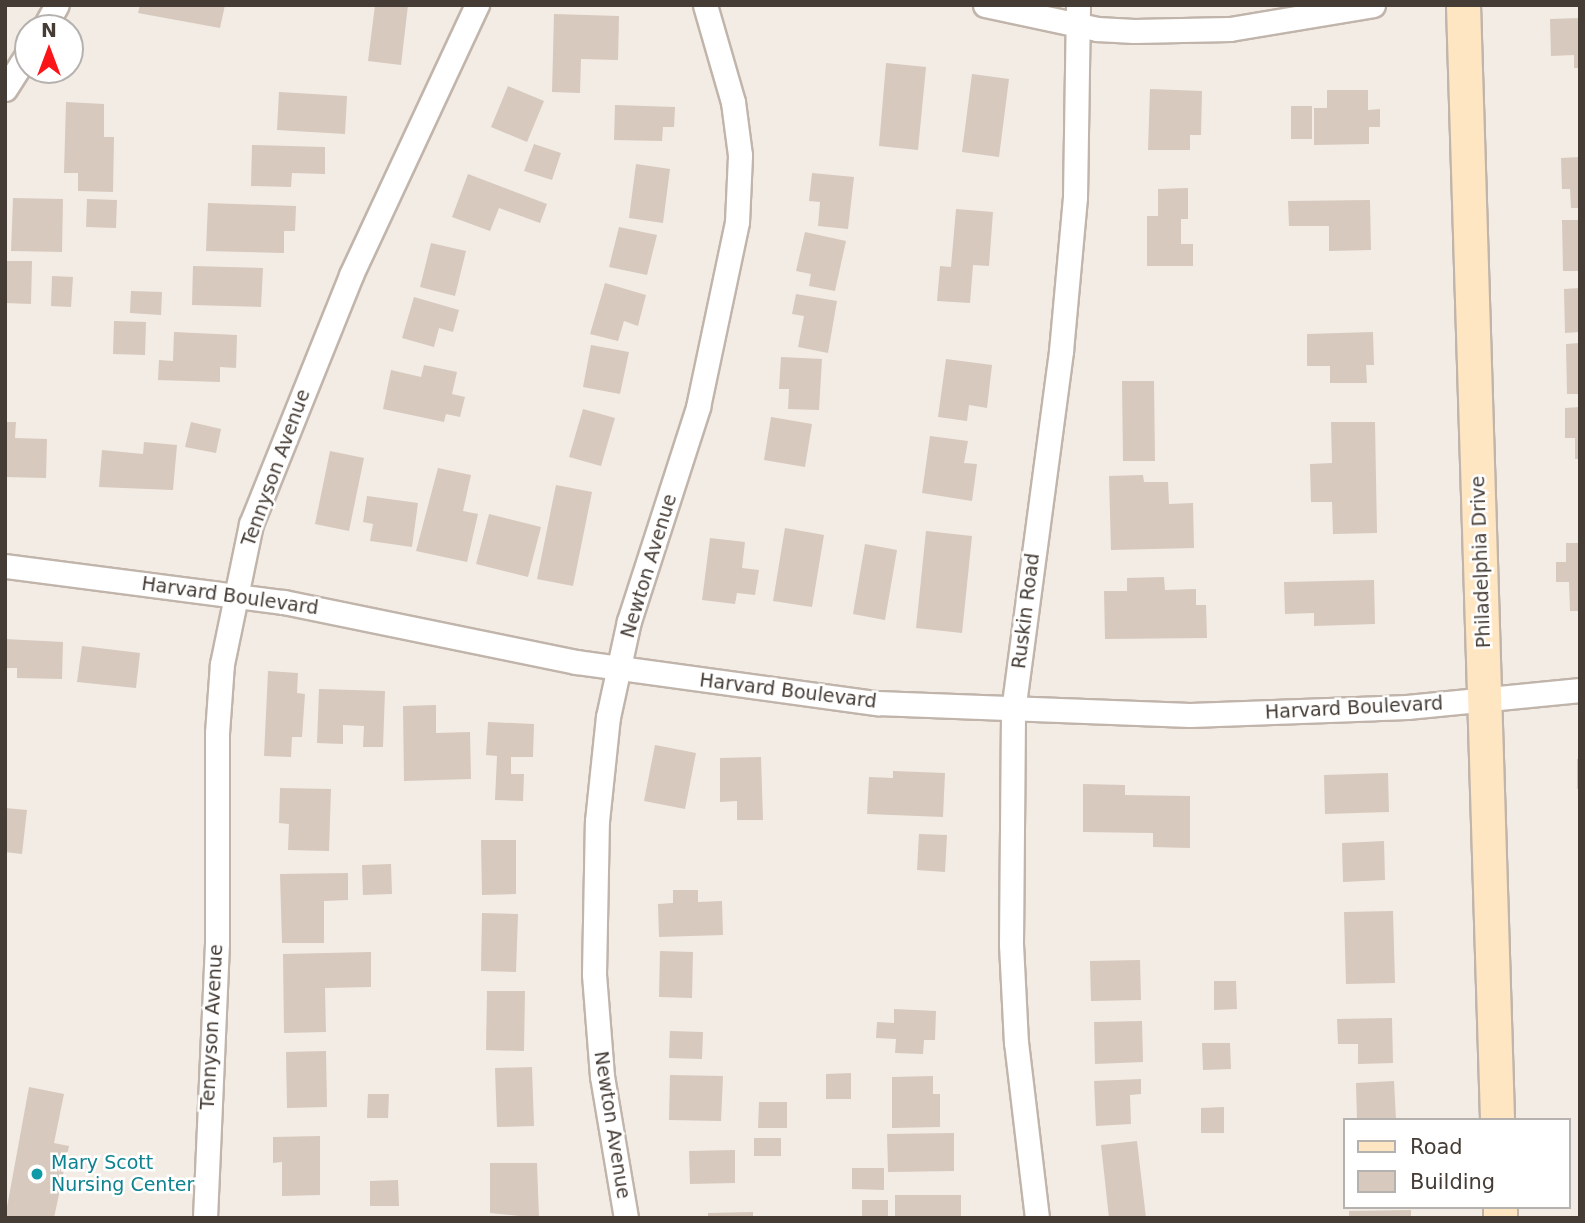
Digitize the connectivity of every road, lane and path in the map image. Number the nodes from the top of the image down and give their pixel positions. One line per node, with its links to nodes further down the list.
1 (477, 5): 8 (street, Tennyson Avenue)
2 (705, 5): 9 (street, Newton Avenue)
3 (985, 5): 6 (street)
4 (1373, 5): 6 (street)
5 (1463, 5): 11 (main road, Philadelphia Drive)
6 (1078, 15): 12 (street, Ruskin Road)
7 (5, 566): 8 (street, Harvard Boulevard)
8 (236, 595): 9 (street, Harvard Boulevard); 14 (street, Tennyson Avenue)
9 (620, 668): 12 (street, Harvard Boulevard); 15 (street, Newton Avenue)
10 (1580, 690): 11 (street, Harvard Boulevard)
11 (1486, 700): 12 (street, Harvard Boulevard); 13 (main road, Philadelphia Drive)
12 (1013, 711): 16 (street, Ruskin Road)
13 (1497, 1118)
14 (205, 1218)
15 (626, 1218)
16 (1037, 1218)

